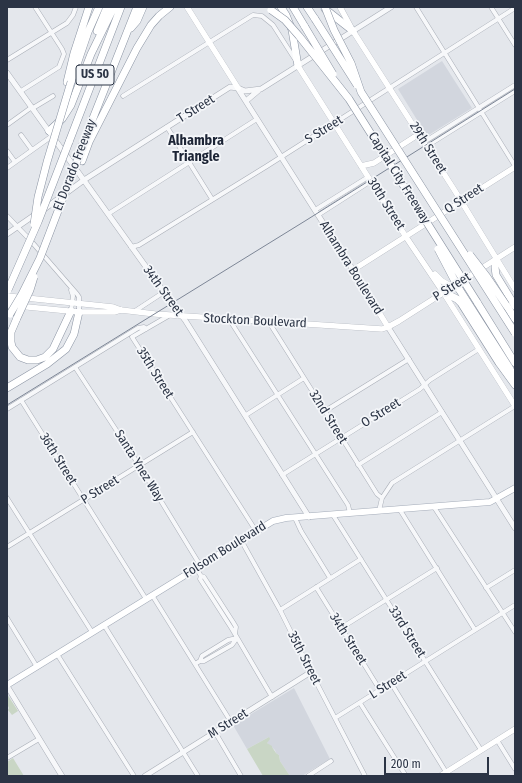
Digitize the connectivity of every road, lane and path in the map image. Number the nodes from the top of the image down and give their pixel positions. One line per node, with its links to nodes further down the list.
1 (36, 7): 24 (street)
2 (76, 7): 24 (street)
3 (89, 7): 33 (highway)
4 (99, 7): 33 (highway)
5 (107, 7): 29 (highway)
6 (114, 7): 29 (highway)
7 (122, 7): 75 (highway, El Dorado Freeway / US 50, bridge)
8 (137, 7): 25 (highway, El Dorado Freeway / US 50)
9 (143, 7): 25 (highway)
10 (170, 7): 58 (highway)
11 (187, 7): 26 (main road, Alhambra Boulevard)
12 (281, 7): 31 (highway)
13 (293, 7): 43 (highway, bridge)
14 (307, 7): 40 (highway, bridge)
15 (324, 7): 23 (highway); 40 (highway, Capital City Freeway, bridge)
16 (340, 7): 23 (main road, 29th Street)
17 (391, 7): 23 (street)
18 (416, 7): 28 (street)
19 (491, 7): 22 (street)
20 (267, 8): 43 (highway, Capital City Freeway, bridge)
21 (515, 8): 22 (street, S Street)
22 (498, 19): 27 (street); 28 (street, S Street)
23 (353, 31): 31 (street); 36 (main road, 29th Street)
24 (52, 32): 30 (street); 39 (street)
25 (125, 37): 58 (highway, El Dorado Freeway / US 50)
26 (208, 42): 31 (street, 30th Street); 35 (main road, Alhambra Boulevard); 42 (street)
27 (515, 45)
28 (444, 52): 36 (street, S Street); 46 (street)
29 (91, 54): 51 (highway)
30 (7, 60)
31 (298, 66): 37 (street); 48 (main road, 30th Street)
32 (8, 75): 39 (street, 34th Street)
33 (69, 82): 51 (highway, bridge)
34 (515, 85): 46 (street)
35 (238, 88): 37 (street, T Street); 44 (street, Alhambra Boulevard); 50 (street, T Street)
36 (390, 88): 48 (street, S Street); 52 (main road, 29th Street)
37 (261, 89): 44 (street)
38 (515, 91): 46 (street)
39 (21, 92): 45 (street, 34th Street)
40 (361, 92): 73 (highway, Capital City Freeway, bridge)
41 (53, 96): 45 (street)
42 (123, 96)
43 (349, 99): 72 (highway, Capital City Freeway, bridge)
44 (246, 101): 47 (street, Alhambra Boulevard)
45 (32, 108): 49 (street); 51 (street, 34th Street)
46 (480, 110): 54 (street); 62 (street)
47 (257, 119): 57 (street, Alhambra Boulevard); 60 (street)
48 (335, 124): 57 (street, S Street); 61 (main road, 30th Street)
49 (7, 125)
50 (167, 127): 60 (street); 65 (street, T Street)
51 (52, 132): 55 (street); 65 (street, 34th Street); 75 (highway, bridge)
52 (419, 134): 54 (main road, 29th Street); 61 (main road)
53 (21, 135): 55 (street)
54 (426, 144): 67 (main road, 29th Street)
55 (32, 150): 59 (street)
56 (7, 151): 59 (street)
57 (281, 157): 66 (street, S Street); 68 (street, Alhambra Boulevard)
58 (80, 158): 79 (highway, El Dorado Freeway / US 50, bridge)
59 (15, 162): 63 (street)
60 (189, 162): 66 (street); 69 (street)
61 (361, 166): 64 (main road, 30th Street)
62 (515, 166): 67 (main road, Q Street)
63 (7, 168)
64 (370, 179): 68 (street); 76 (main road, 30th Street)
65 (84, 180): 69 (street, 34th Street); 71 (street, T Street)
66 (212, 199): 77 (street, S Street)
67 (462, 201): 76 (main road, Q Street); 80 (main road, 29th Street)
68 (316, 213): 82 (street, Alhambra Boulevard)
69 (108, 214): 77 (street, 34th Street)
70 (7, 216): 71 (street)
71 (17, 227): 74 (street, T Street); 83 (street)
72 (430, 228): 84 (highway, bridge); 113 (highway, Capital City Freeway, bridge)
73 (450, 231): 105 (highway, bridge); 110 (highway, Capital City Freeway, bridge)
74 (7, 234)
75 (32, 236): 86 (highway, El Dorado Freeway / US 50, bridge)
76 (406, 236): 81 (main road, 30th Street); 82 (main road, Q Street)
77 (131, 247): 87 (street, 34th Street)
78 (515, 247): 80 (main road, P Street)
79 (40, 258): 97 (highway, bridge); 103 (highway, El Dorado Freeway / US 50, bridge)
80 (496, 259): 84 (main road, P Street); 85 (main road, 29th Street); 95 (highway)
81 (422, 261): 84 (main road); 88 (main road, 30th Street)
82 (353, 270): 108 (main road, Alhambra Boulevard)
83 (71, 288): 92 (street); 93 (street)
84 (456, 288): 88 (main road, P Street); 116 (highway)
85 (515, 289)
86 (7, 291)
87 (164, 292): 98 (street); 102 (street, 34th Street)
88 (443, 292): 108 (main road, P Street); 111 (main road, 30th Street); 118 (highway)
89 (7, 296): 90 (main road, Stockton Boulevard)
90 (45, 300): 91 (main road); 92 (main road, Stockton Boulevard)
91 (7, 301)
92 (72, 303): 93 (main road, Stockton Boulevard); 97 (street)
93 (80, 304): 96 (main road, Stockton Boulevard); 99 (street)
94 (7, 305): 97 (main road, Stockton Boulevard)
95 (515, 306)
96 (121, 310): 98 (main road, Stockton Boulevard); 99 (main road, Stockton Boulevard)
97 (71, 311): 99 (main road, Stockton Boulevard)
98 (135, 311): 100 (main road, Stockton Boulevard)
99 (79, 312): 119 (highway)
100 (157, 314): 101 (main road, Stockton Boulevard); 107 (street)
101 (170, 315): 102 (main road, Stockton Boulevard); 107 (street)
102 (181, 316): 104 (main road, Stockton Boulevard); 126 (street, 34th Street)
103 (9, 317)
104 (229, 319): 106 (main road, Stockton Boulevard); 120 (street)
105 (515, 319)
106 (270, 322): 108 (main road, Stockton Boulevard); 115 (street, 32nd Street)
107 (155, 323): 109 (street)
108 (388, 327): 112 (street, Alhambra Boulevard)
109 (146, 329): 114 (street); 127 (street, 35th Street)
110 (515, 333)
111 (479, 349): 117 (street, O Street); 122 (main road, 30th Street)
112 (409, 359): 117 (street, Alhambra Boulevard); 124 (street)
113 (515, 363)
114 (75, 367): 121 (street); 132 (street, Santa Ynez Way)
115 (304, 378): 120 (street); 124 (street, 32nd Street)
116 (515, 380)
117 (425, 385): 125 (street, Alhambra Boulevard); 128 (street, O Street)
118 (515, 385)
119 (7, 388)
120 (277, 395): 126 (street); 130 (street)
121 (21, 400): 123 (street); 138 (street, 36th Street)
122 (515, 406): 129 (street)
123 (7, 409)
124 (325, 411): 128 (street, 32nd Street)
125 (442, 412): 129 (street, Alhambra Boulevard); 131 (street)
126 (246, 415): 133 (street, 34th Street)
127 (193, 432): 132 (street, P Street); 148 (street, 35th Street)
128 (341, 438): 130 (street, O Street); 131 (street, 32nd Street)
129 (460, 441): 136 (street); 137 (street, Alhambra Boulevard)
130 (315, 454): 133 (street, O Street); 143 (street)
131 (358, 465): 136 (street, 32nd Street)
132 (139, 466): 138 (street, P Street); 153 (street, Santa Ynez Way)
133 (282, 475): 139 (street, 34th Street)
134 (515, 488): 137 (main road, Folsom Boulevard)
135 (7, 498): 149 (street)
136 (382, 498): 142 (street)
137 (496, 499): 140 (main road, Folsom Boulevard); 147 (street, Alhambra Boulevard)
138 (84, 500): 149 (street, P Street); 160 (street, 36th Street)
139 (301, 504): 145 (street, 34th Street); 146 (street)
140 (434, 507): 141 (main road, Folsom Boulevard); 158 (street)
141 (400, 510): 142 (main road, Folsom Boulevard); 154 (street)
142 (379, 511): 143 (main road, Folsom Boulevard)
143 (350, 513): 144 (main road, Folsom Boulevard)
144 (333, 515): 145 (main road, Folsom Boulevard); 152 (street, 33rd Street)
145 (309, 517): 146 (main road, Folsom Boulevard)
146 (295, 518): 148 (main road, Folsom Boulevard); 156 (street)
147 (515, 528)
148 (256, 531): 150 (main road, Folsom Boulevard)
149 (30, 534): 151 (street, P Street); 169 (street)
150 (241, 540): 153 (main road, Folsom Boulevard); 163 (street, 35th Street)
151 (7, 547)
152 (361, 559): 156 (street); 161 (street, 33rd Street)
153 (198, 567): 159 (main road, Folsom Boulevard); 171 (street, Santa Ynez Way)
154 (437, 568): 161 (street); 168 (street)
155 (515, 570): 158 (street)
156 (330, 578): 157 (street)
157 (316, 587): 163 (street); 167 (street, 34th Street)
158 (486, 588): 164 (street)
159 (152, 595): 160 (main road, Folsom Boulevard); 174 (street)
160 (146, 599): 166 (main road, Folsom Boulevard)
161 (387, 599): 167 (street); 173 (street, 33rd Street)
162 (515, 605): 164 (street, L Street)
163 (280, 610): 176 (street, 35th Street)
164 (502, 613): 168 (street, L Street); 170 (street)
165 (7, 618): 175 (street)
166 (104, 625): 169 (main road, Folsom Boulevard); 189 (street)
167 (341, 628): 179 (street, 34th Street)
168 (476, 630): 173 (street, L Street)
169 (92, 632): 172 (main road, Folsom Boulevard)
170 (515, 632)
171 (236, 636): 174 (street); 180 (street, Santa Ynez Way)
172 (57, 654): 175 (main road, Folsom Boulevard); 196 (street)
173 (426, 661): 177 (street, L Street); 188 (street, 33rd Street)
174 (195, 664): 183 (street)
175 (37, 666): 178 (main road, Folsom Boulevard)
176 (311, 672): 180 (street, M Street); 182 (street, 35th Street)
177 (391, 683): 179 (street, L Street); 194 (street)
178 (7, 686): 186 (street)
179 (380, 690): 181 (street, L Street)
180 (272, 696): 183 (street, M Street)
181 (360, 703): 182 (street, L Street); 203 (street)
182 (335, 718): 202 (street, 35th Street)
183 (231, 722): 185 (street, M Street)
184 (515, 729): 187 (main road)
185 (215, 732): 189 (street, M Street); 199 (street)
186 (39, 739): 190 (street); 195 (street)
187 (497, 740): 188 (main road); 192 (street)
188 (481, 750): 194 (main road)
189 (183, 752): 197 (street, M Street); 198 (street)
190 (7, 758)
191 (330, 761): 193 (street)
192 (515, 769)
193 (317, 771): 200 (street); 201 (street)
194 (446, 772): 204 (main road)
195 (62, 776)
196 (134, 776)
197 (145, 776)
198 (198, 776)
199 (240, 776)
200 (308, 776)
201 (320, 776)
202 (365, 776)
203 (406, 776)
204 (440, 776)

